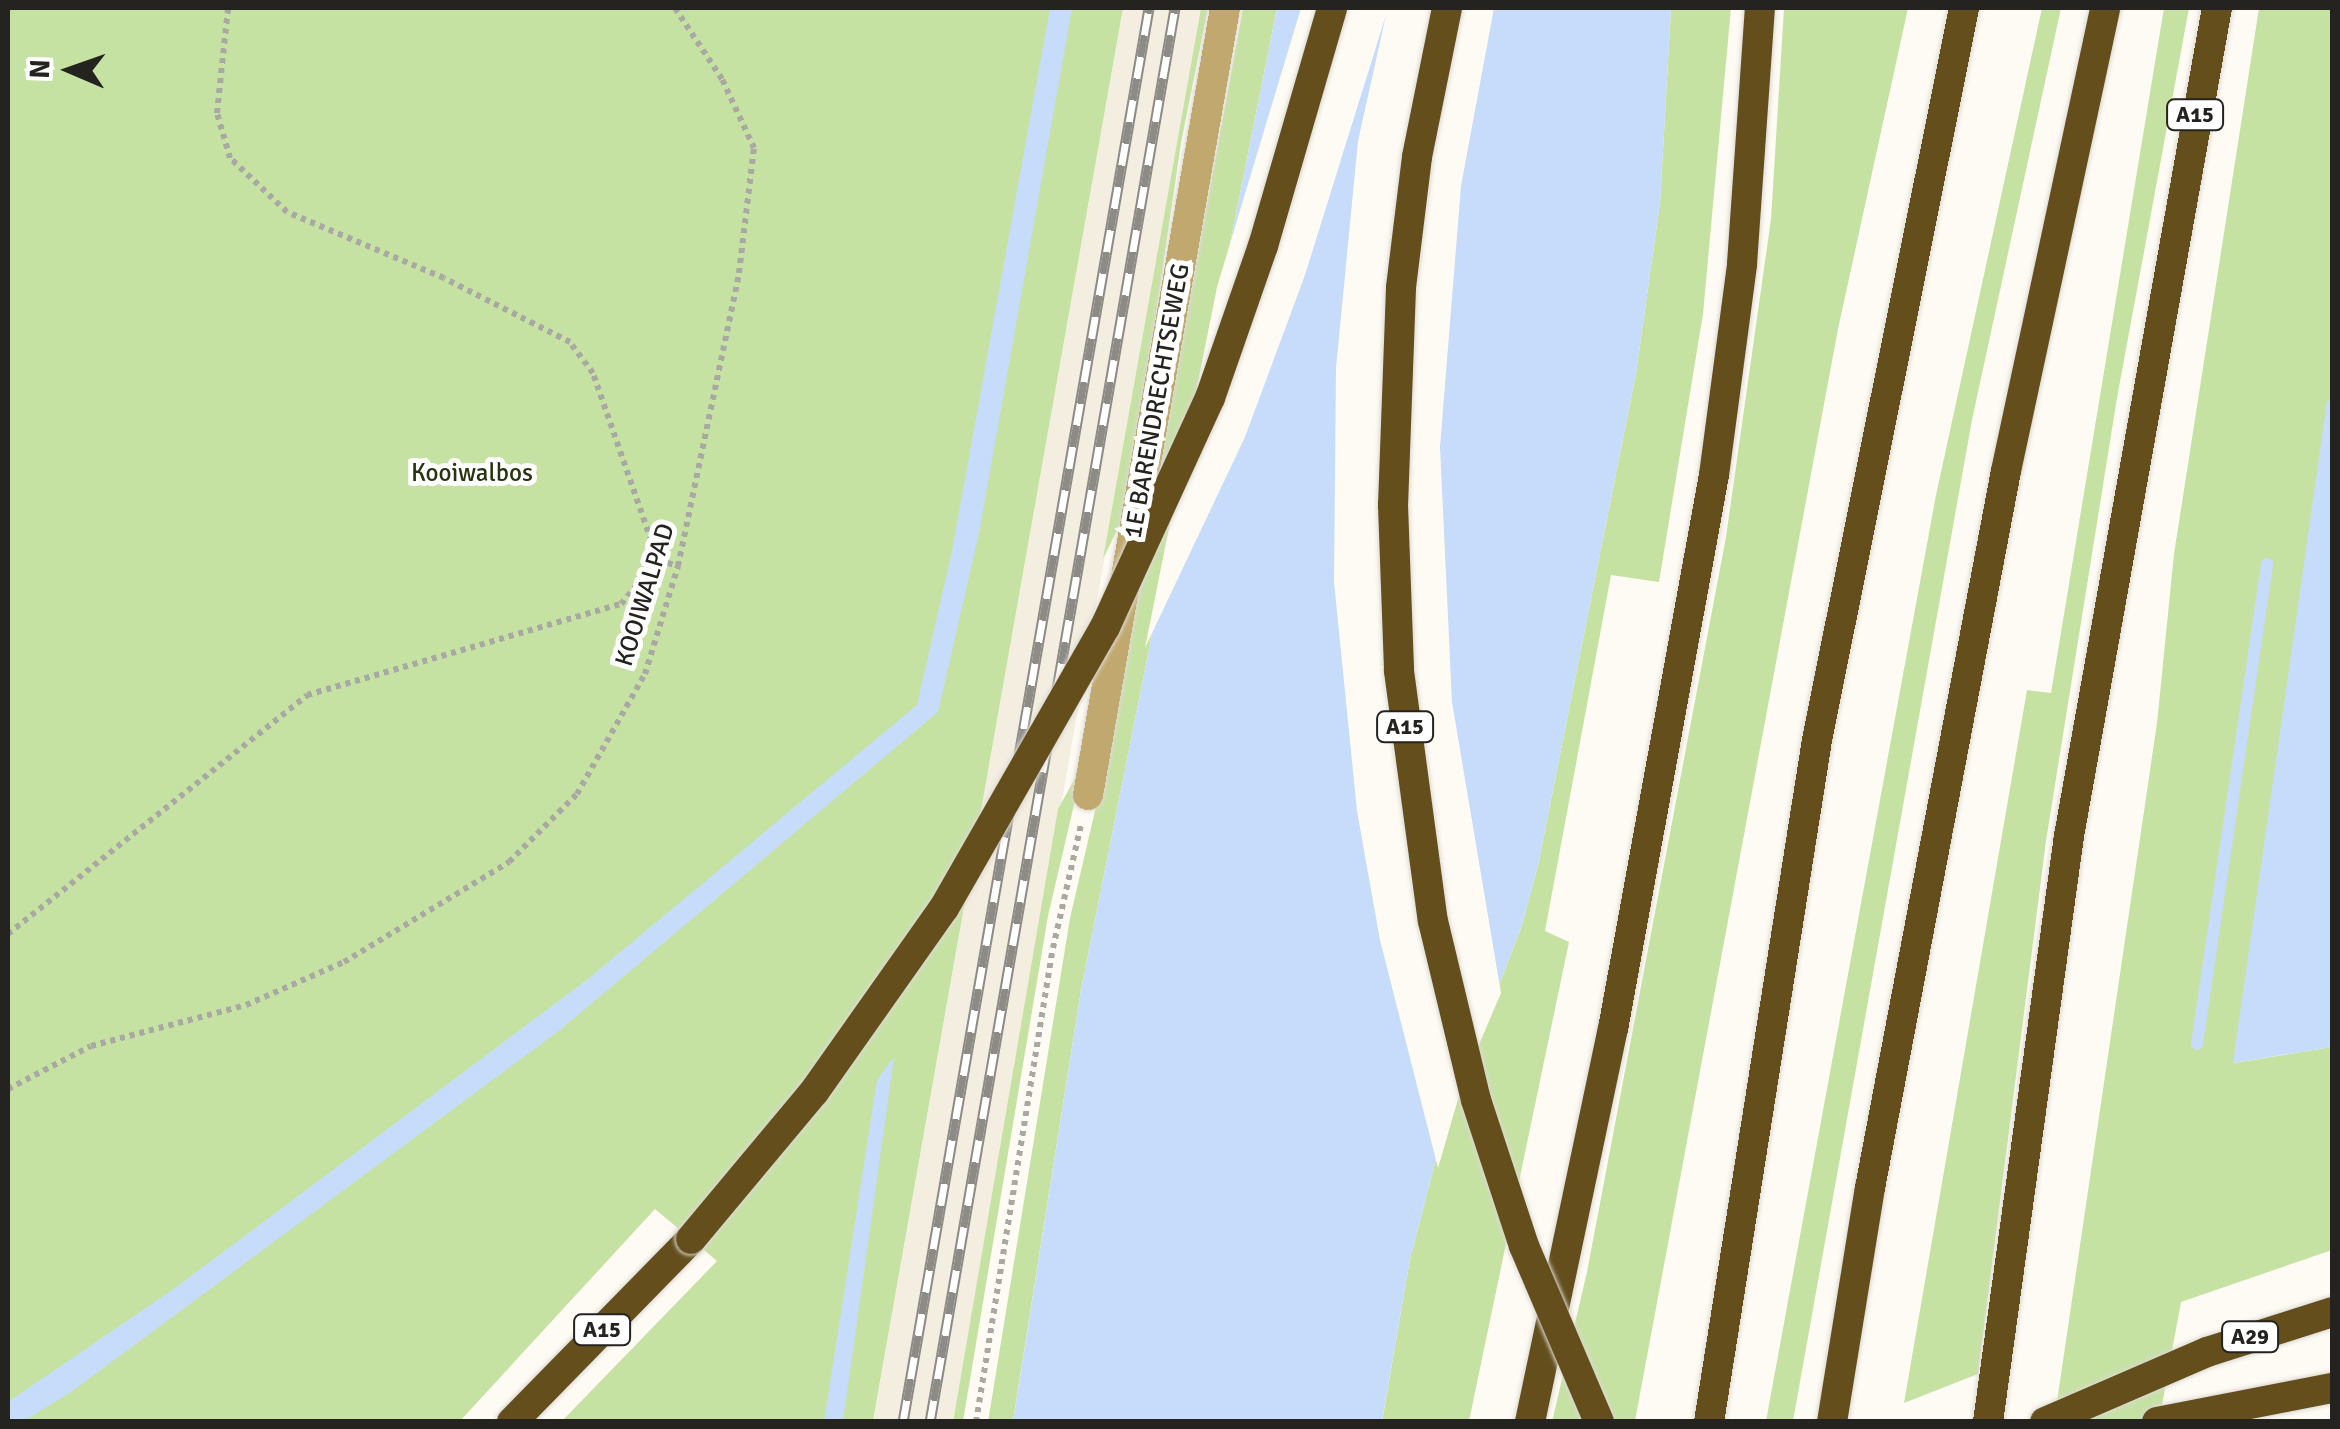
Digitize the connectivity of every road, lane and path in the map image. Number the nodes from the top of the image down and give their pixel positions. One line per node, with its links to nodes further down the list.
1 (228, 8): 10 (path)
2 (676, 8): 11 (path, KOOIWALPAD)
3 (1225, 8): 12 (lane, 1E BARENDRECHTSEWEG)
4 (1332, 8): 18 (highway, A15, bridge)
5 (1447, 8): 21 (highway, A15, bridge)
6 (1760, 8): 20 (highway)
7 (1964, 8): 22 (highway)
8 (2105, 8): 23 (highway)
9 (2217, 8): 24 (highway, A15)
10 (658, 560): 11 (path); 13 (path)
11 (678, 566): 14 (path, KOOIWALPAD)
12 (1088, 795): 19 (path)
13 (8, 934)
14 (8, 1090)
15 (2332, 1312): 25 (highway, A29)
16 (2332, 1388): 17 (highway)
17 (2158, 1421)
18 (512, 1422)
19 (976, 1422)
20 (1530, 1422)
21 (1599, 1422)
22 (1709, 1422)
23 (1832, 1422)
24 (1988, 1422)
25 (2045, 1422)

